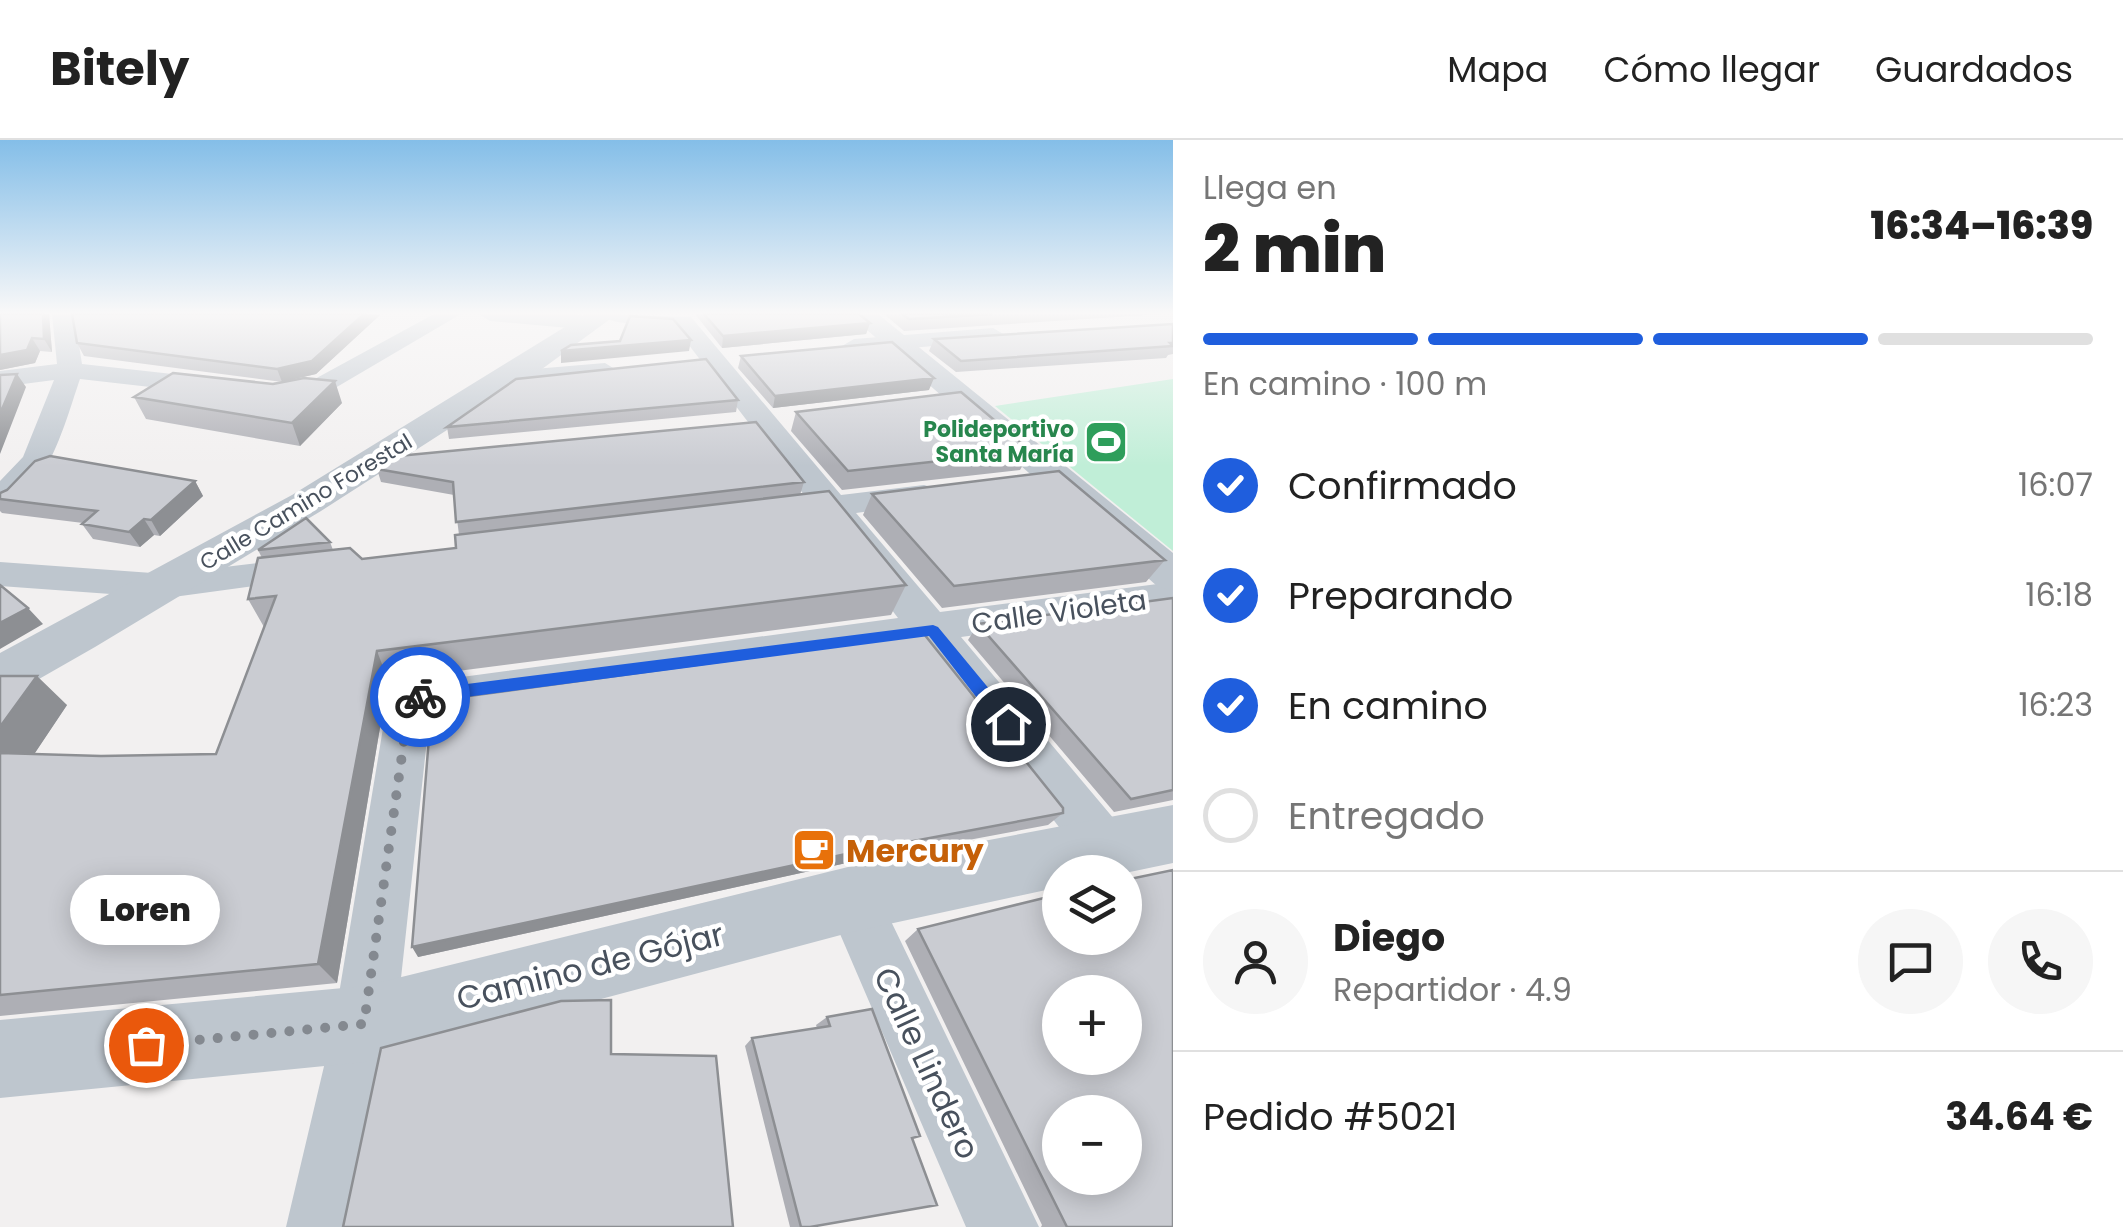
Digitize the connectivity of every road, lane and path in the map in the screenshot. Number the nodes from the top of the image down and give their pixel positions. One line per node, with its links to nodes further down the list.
1 (69, 365): 7 (street)
2 (358, 365): 7 (street)
3 (532, 365): 9 (street, Calle Camino Forestal)
4 (736, 365): 13 (street)
5 (921, 365): 10 (street)
6 (622, 369): 9 (street)
7 (70, 370): 8 (street); 18 (street)
8 (0, 379)
9 (510, 380): 16 (street, Calle Camino Forestal)
10 (959, 398): 11 (street); 23 (street)
11 (919, 403)
12 (801, 418): 13 (street)
13 (761, 422): 14 (street); 19 (street)
14 (723, 426)
15 (436, 454): 16 (street)
16 (378, 459): 24 (street, Calle Camino Forestal)
17 (964, 490): 19 (street)
18 (0, 500)
19 (832, 507): 20 (street); 26 (street)
20 (753, 516)
21 (342, 565): 24 (street)
22 (0, 574): 24 (street)
23 (1173, 576)
24 (166, 586): 27 (street, Calle Camino Forestal)
25 (1173, 595): 26 (street, Calle Violeta)
26 (933, 630): 28 (street); 30 (street, Calle Violeta)
27 (0, 678)
28 (1140, 842): 29 (street, Camino de Gójar)
29 (852, 899): 30 (street, Camino de Gójar); 33 (street, Calle Lindero)
30 (364, 1024): 31 (street, Camino de Gójar); 32 (street)
31 (0, 1059)
32 (322, 1227)
33 (1002, 1227)

